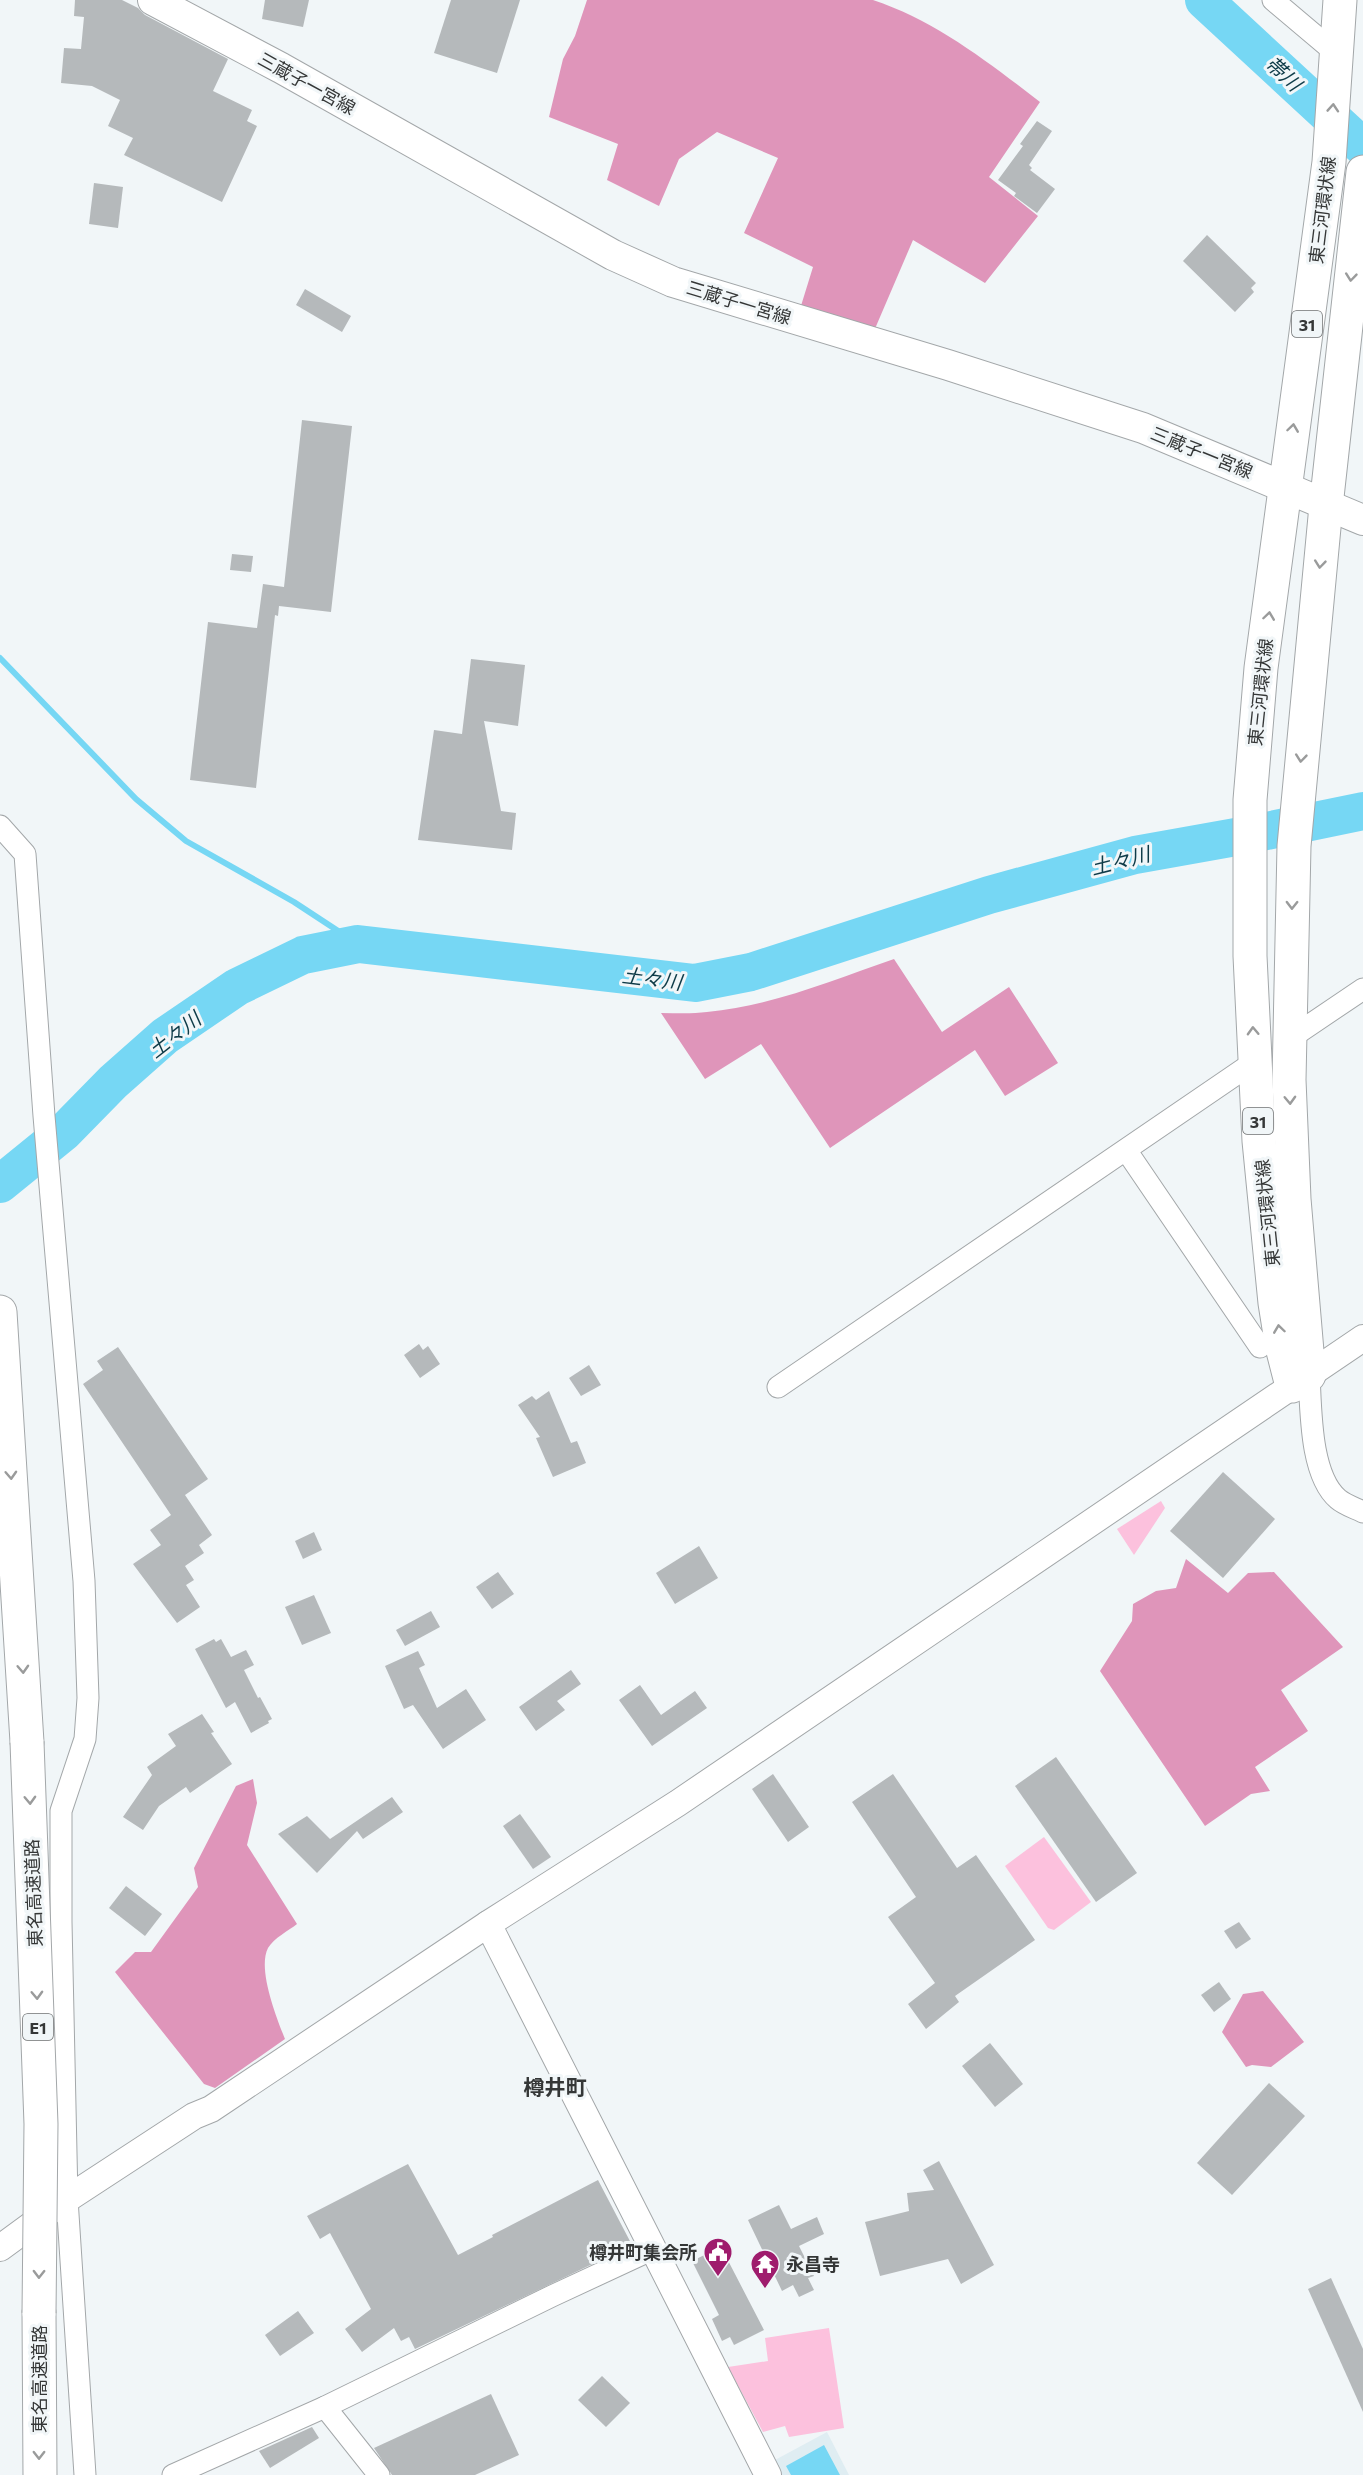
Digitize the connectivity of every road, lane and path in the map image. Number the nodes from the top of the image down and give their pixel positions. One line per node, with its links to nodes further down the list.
1 (153, 0): 6 (main road, 三蔵子一宮線)
2 (1273, 0): 4 (street)
3 (1340, 0): 4 (main road, 東三河環状線 / 31)
4 (1336, 54): 6 (main road, 東三河環状線 / 31, one-way to 4)
5 (1361, 185): 7 (main road, 東三河環状線 / 31, one-way to 7)
6 (1285, 486): 7 (main road, 三蔵子一宮線); 12 (main road, 東三河環状線 / 31, one-way to 6)
7 (1326, 506): 8 (main road, 三蔵子一宮線); 11 (main road, 東三河環状線 / 31, one-way to 11)
8 (1363, 519)
9 (0, 826): 21 (street)
10 (1363, 989): 11 (street)
11 (1289, 1039): 17 (main road, 東三河環状線 / 31, one-way to 17)
12 (1254, 1062): 13 (street); 17 (main road, 東三河環状線 / 31, one-way to 12)
13 (1125, 1150): 16 (street); 18 (street)
14 (0, 1312): 25 (main road, 東名高速道路 / E1, one-way to 25, bridge)
15 (1363, 1338): 17 (street)
16 (1260, 1347)
17 (1300, 1381): 19 (street); 20 (street)
18 (778, 1387)
19 (1363, 1512)
20 (488, 1924): 21 (street); 23 (street)
21 (67, 2199): 22 (street); 26 (street)
22 (0, 2248)
23 (653, 2249): 24 (street); 29 (street)
24 (325, 2407): 27 (street); 28 (street)
25 (40, 2475)
26 (86, 2475)
27 (173, 2475)
28 (379, 2475)
29 (768, 2475)

